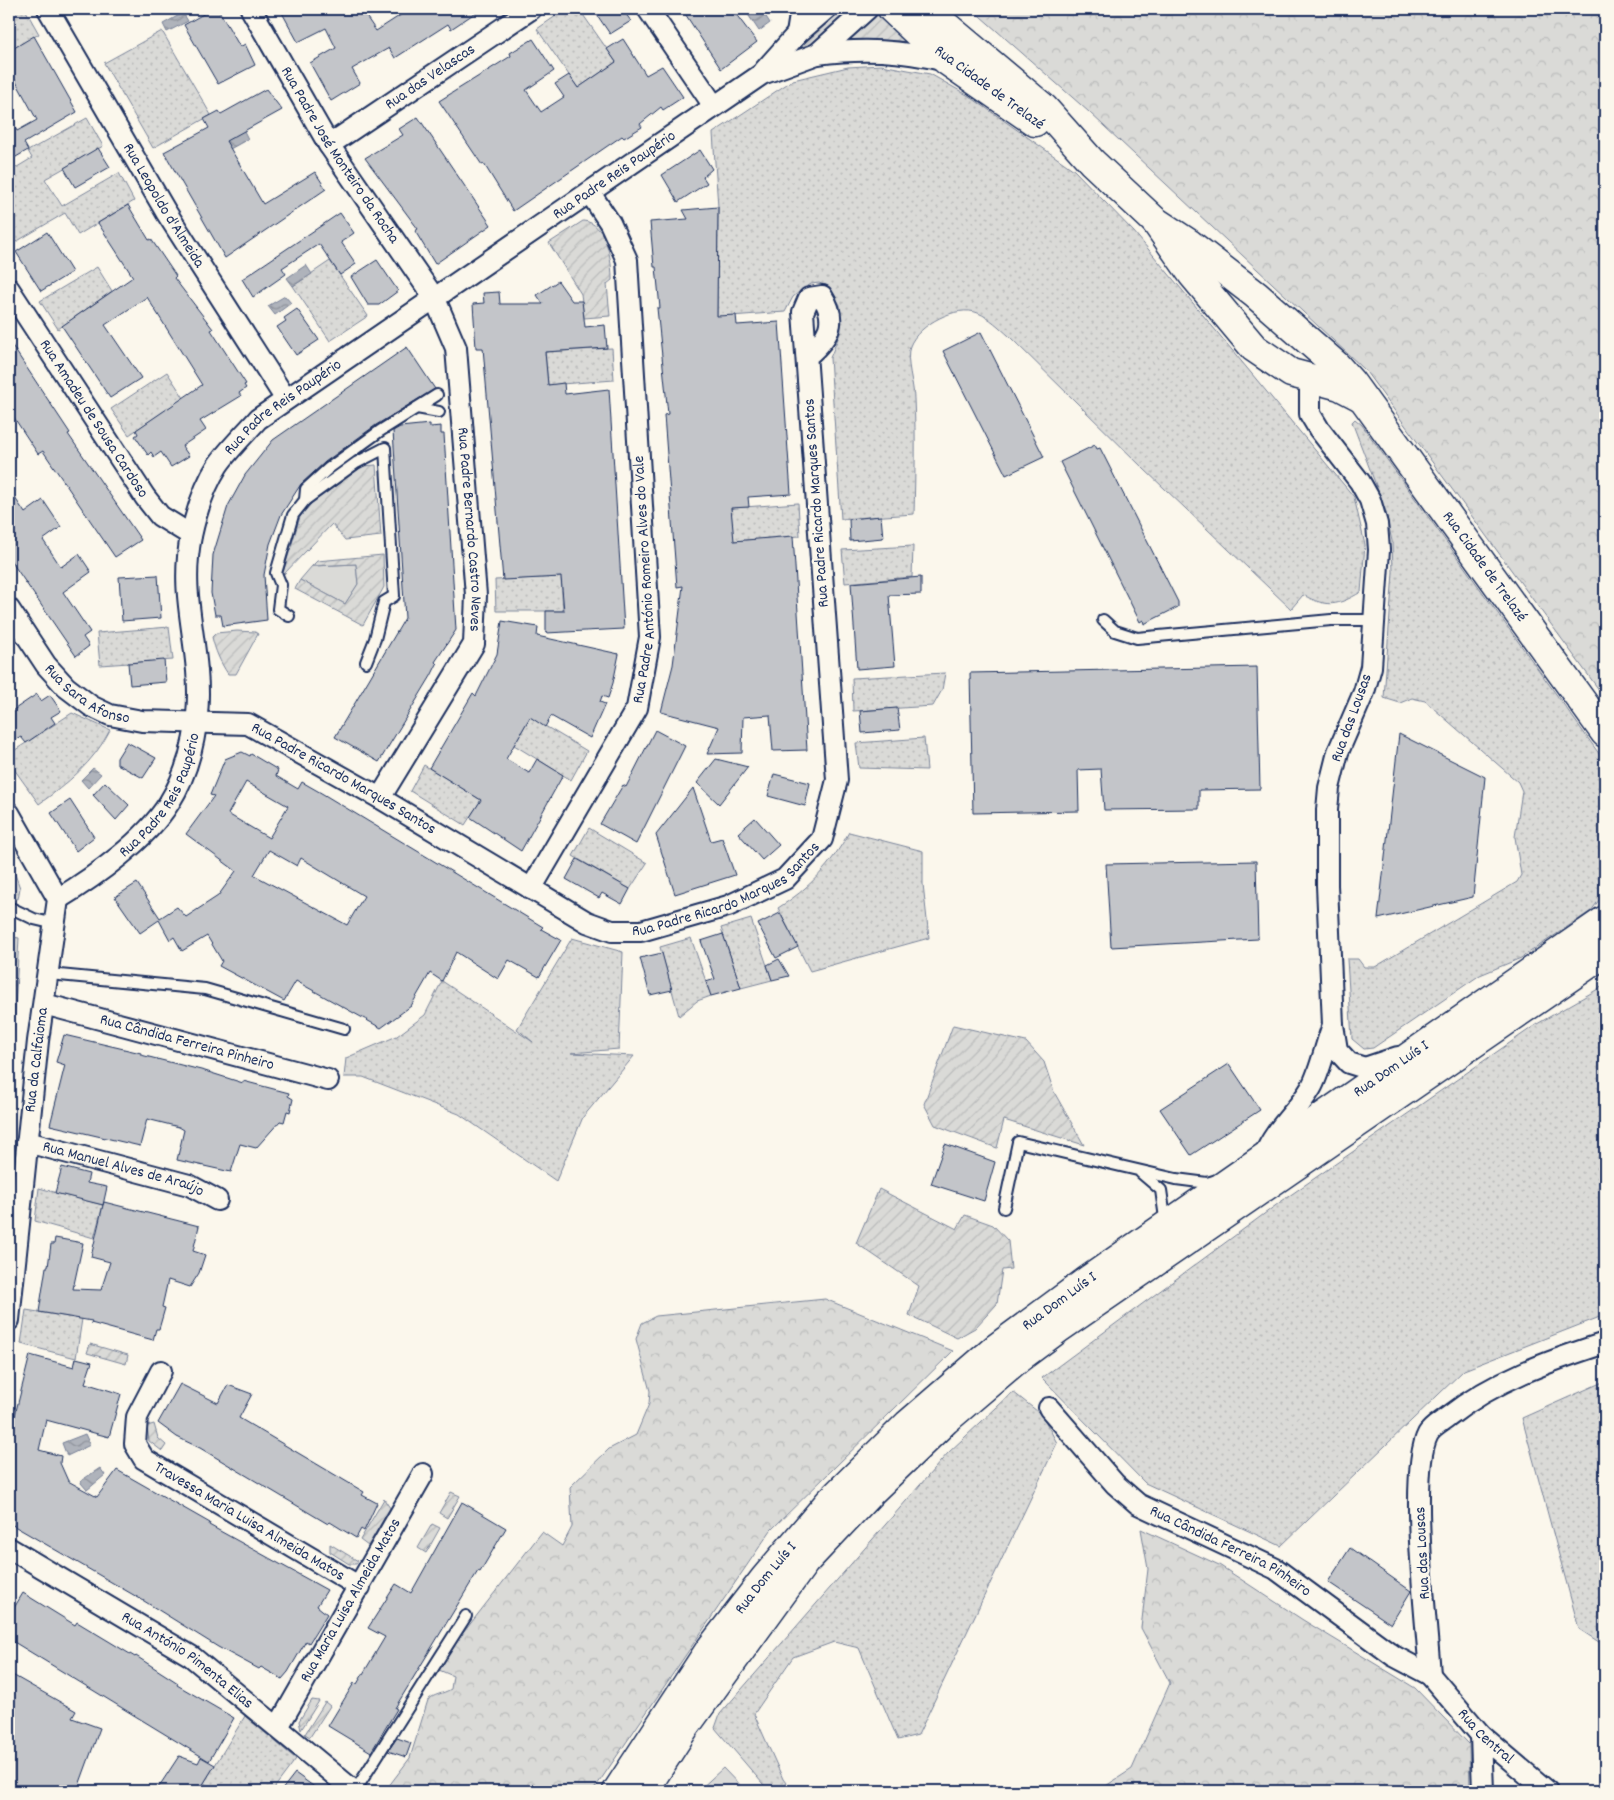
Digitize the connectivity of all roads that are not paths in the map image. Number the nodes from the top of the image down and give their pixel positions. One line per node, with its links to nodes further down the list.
1 (48, 9): 27 (street, Rua Leopoldo d'Almeida)
2 (251, 9): 15 (street, Rua Padre José Monteiro da Rocha)
3 (531, 9): 15 (street, Rua das Velascas)
4 (648, 9): 14 (street)
5 (801, 9): 10 (street)
6 (826, 9): 10 (street, Rua Padre Reis Paupério)
7 (867, 9): 11 (street, Rua Padre Reis Paupério)
8 (892, 9): 12 (main road, Rua Cidade de Trelazé)
9 (926, 9): 16 (main road, Rua Cidade de Trelazé)
10 (797, 34): 13 (street, Rua Padre Reis Paupério)
11 (817, 54): 12 (street, Rua Padre Reis Paupério); 13 (street, Rua Padre Reis Paupério)
12 (947, 61): 16 (main road, Rua Cidade de Trelazé)
13 (762, 74): 14 (street, Rua Padre Reis Paupério)
14 (714, 106): 17 (street, Rua Padre Reis Paupério)
15 (329, 145): 21 (street, Rua Padre José Monteiro da Rocha)
16 (1092, 162): 18 (main road, Rua Cidade de Trelazé)
17 (590, 193): 21 (street, Rua Padre Reis Paupério); 42 (street, Rua Padre António Romeiro Alves do Vale)
18 (1155, 221): 19 (main road, Rua Cidade de Trelazé); 22 (main road, Rua Cidade de Trelazé)
19 (1237, 279): 22 (main road); 23 (main road, Rua Cidade de Trelazé)
20 (9, 289): 32 (street, Rua Amadeu de Sousa Cardoso)
21 (434, 299): 27 (street, Rua Padre Reis Paupério); 40 (street, Rua Padre Bernardo Castro Neves)
22 (1213, 301): 25 (main road, Rua Cidade de Trelazé)
23 (1299, 334): 25 (main road, Rua Cidade de Trelazé); 28 (main road, Rua Cidade de Trelazé)
24 (807, 356): 42 (street, Rua Padre Ricardo Marques Santos)
25 (1317, 388): 28 (main road, Rua Cidade de Trelazé); 34 (street, Rua das Lousas)
26 (437, 395): 29 (lane)
27 (285, 398): 32 (street, Rua Padre Reis Paupério)
28 (1365, 401): 39 (main road, Rua Cidade de Trelazé)
29 (417, 408): 30 (lane); 31 (lane)
30 (439, 412)
31 (305, 500): 35 (lane); 37 (lane)
32 (191, 535): 38 (street, Rua Padre Reis Paupério)
33 (9, 609): 38 (street, Rua Sara Afonso)
34 (1374, 614): 36 (lane); 50 (street, Rua das Lousas)
35 (289, 616)
36 (1103, 620)
37 (366, 662)
38 (196, 724): 40 (street, Rua Padre Ricardo Marques Santos); 43 (street, Rua Padre Reis Paupério)
39 (1605, 732)
40 (380, 798): 42 (street, Rua Padre Ricardo Marques Santos)
41 (9, 812): 43 (street)
42 (531, 889)
43 (58, 899): 46 (street, Rua da Calfaioma)
44 (9, 908): 46 (lane)
45 (1605, 920): 52 (main road, Rua Dom Luís I)
46 (55, 924): 48 (street, Rua da Calfaioma)
47 (1605, 953): 74 (main road, Rua Dom Luís I)
48 (49, 974): 49 (street, Rua da Calfaioma); 51 (lane)
49 (44, 1004): 53 (street, Rua Cândida Ferreira Pinheiro); 54 (street, Rua da Calfaioma)
50 (1333, 1025): 52 (street, Rua das Lousas); 55 (street, Rua das Lousas)
51 (344, 1030)
52 (1421, 1049): 55 (main road, Rua Dom Luís I)
53 (328, 1080)
54 (27, 1142): 58 (street, Rua Manuel Alves de Araújo); 61 (street, Rua da Calfaioma)
55 (1263, 1158): 57 (main road, Rua Dom Luís I)
56 (1139, 1171): 57 (lane); 59 (lane); 60 (lane)
57 (1241, 1174): 60 (main road, Rua Dom Luís I)
58 (217, 1200)
59 (1004, 1208)
60 (1161, 1229): 73 (main road, Rua Dom Luís I)
61 (9, 1320)
62 (1605, 1343): 69 (street, Rua das Lousas)
63 (161, 1371): 67 (street, Travessa Maria Luisa Almeida Matos)
64 (1049, 1408): 69 (street, Rua Cândida Ferreira Pinheiro)
65 (423, 1474): 67 (street, Rua Maria Luisa Almeida Matos)
66 (9, 1548): 70 (street, Rua António Pimenta Elias)
67 (360, 1586): 70 (street, Rua Maria Luisa Almeida Matos)
68 (466, 1616): 72 (lane)
69 (1430, 1675): 71 (street, Rua Central)
70 (278, 1727): 72 (street, Rua António Pimenta Elias)
71 (1481, 1735): 75 (street); 76 (street, Rua Central)
72 (355, 1791)
73 (617, 1791)
74 (644, 1791)
75 (1483, 1791)
76 (1547, 1791)

